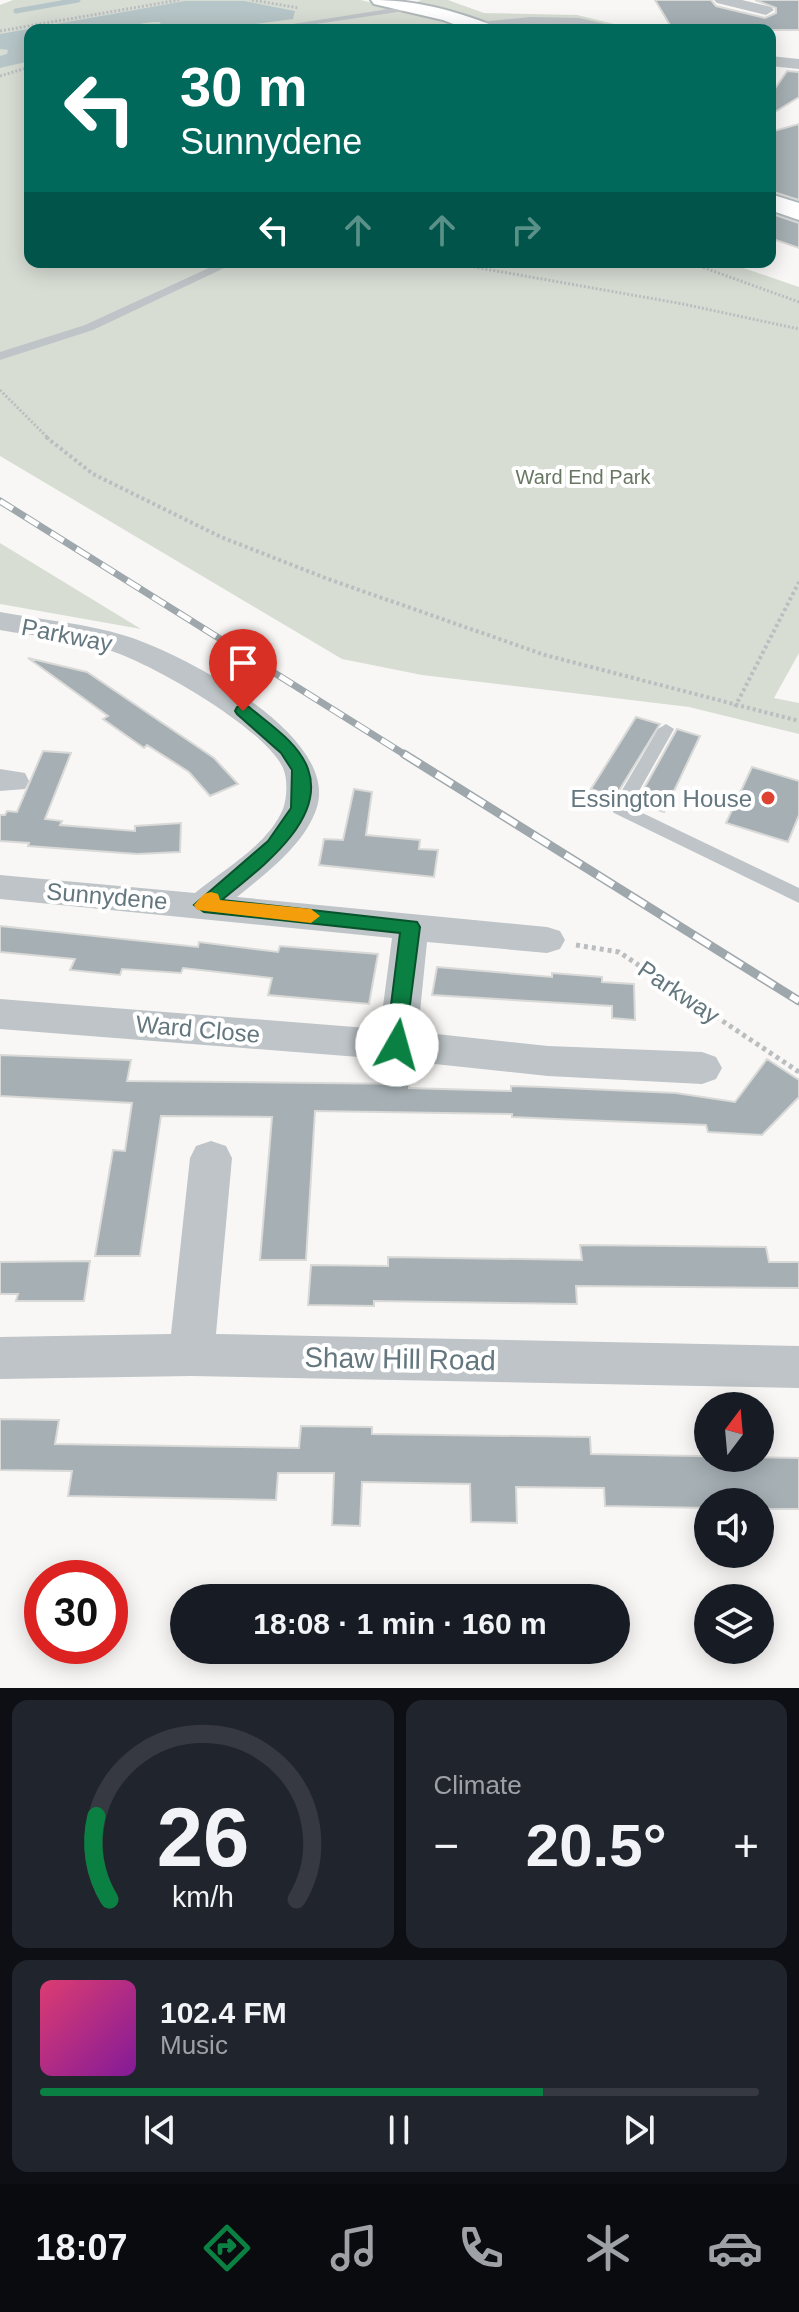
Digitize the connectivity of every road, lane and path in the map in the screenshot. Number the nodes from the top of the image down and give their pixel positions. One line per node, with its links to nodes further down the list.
1 (179, 0): 5 (path)
2 (722, 0): 4 (street)
3 (402, 3): 6 (lane); 7 (main road)
4 (766, 10)
5 (40, 24)
6 (290, 24)
7 (471, 24)
8 (514, 24): 9 (street)
9 (585, 24)
10 (24, 27): 11 (path)
11 (0, 31)
12 (776, 62): 13 (street)
13 (799, 64)
14 (24, 69): 15 (path)
15 (0, 76)
16 (776, 204): 17 (main road)
17 (798, 211)
18 (219, 268): 23 (lane)
19 (480, 268): 22 (path)
20 (705, 268): 21 (path)
21 (799, 302)
22 (799, 329)
23 (0, 356)
24 (0, 390): 27 (path)
25 (799, 582): 27 (path)
26 (0, 621): 32 (street, Parkway)
27 (735, 707): 28 (path)
28 (799, 721)
29 (666, 729): 31 (lane)
30 (0, 887): 32 (street, Sunnydene)
31 (799, 896)
32 (204, 905): 33 (street, Sunnydene)
33 (411, 927): 34 (street, Sunnydene); 36 (street)
34 (547, 940): 38 (path, Parkway)
35 (0, 1014): 36 (street, Ward Close)
36 (397, 1045): 37 (street, Ward Close)
37 (702, 1068)
38 (799, 1072)
39 (211, 1158): 40 (street)
40 (191, 1355): 41 (street, Shaw Hill Road); 42 (street, Shaw Hill Road)
41 (0, 1358)
42 (799, 1367)

